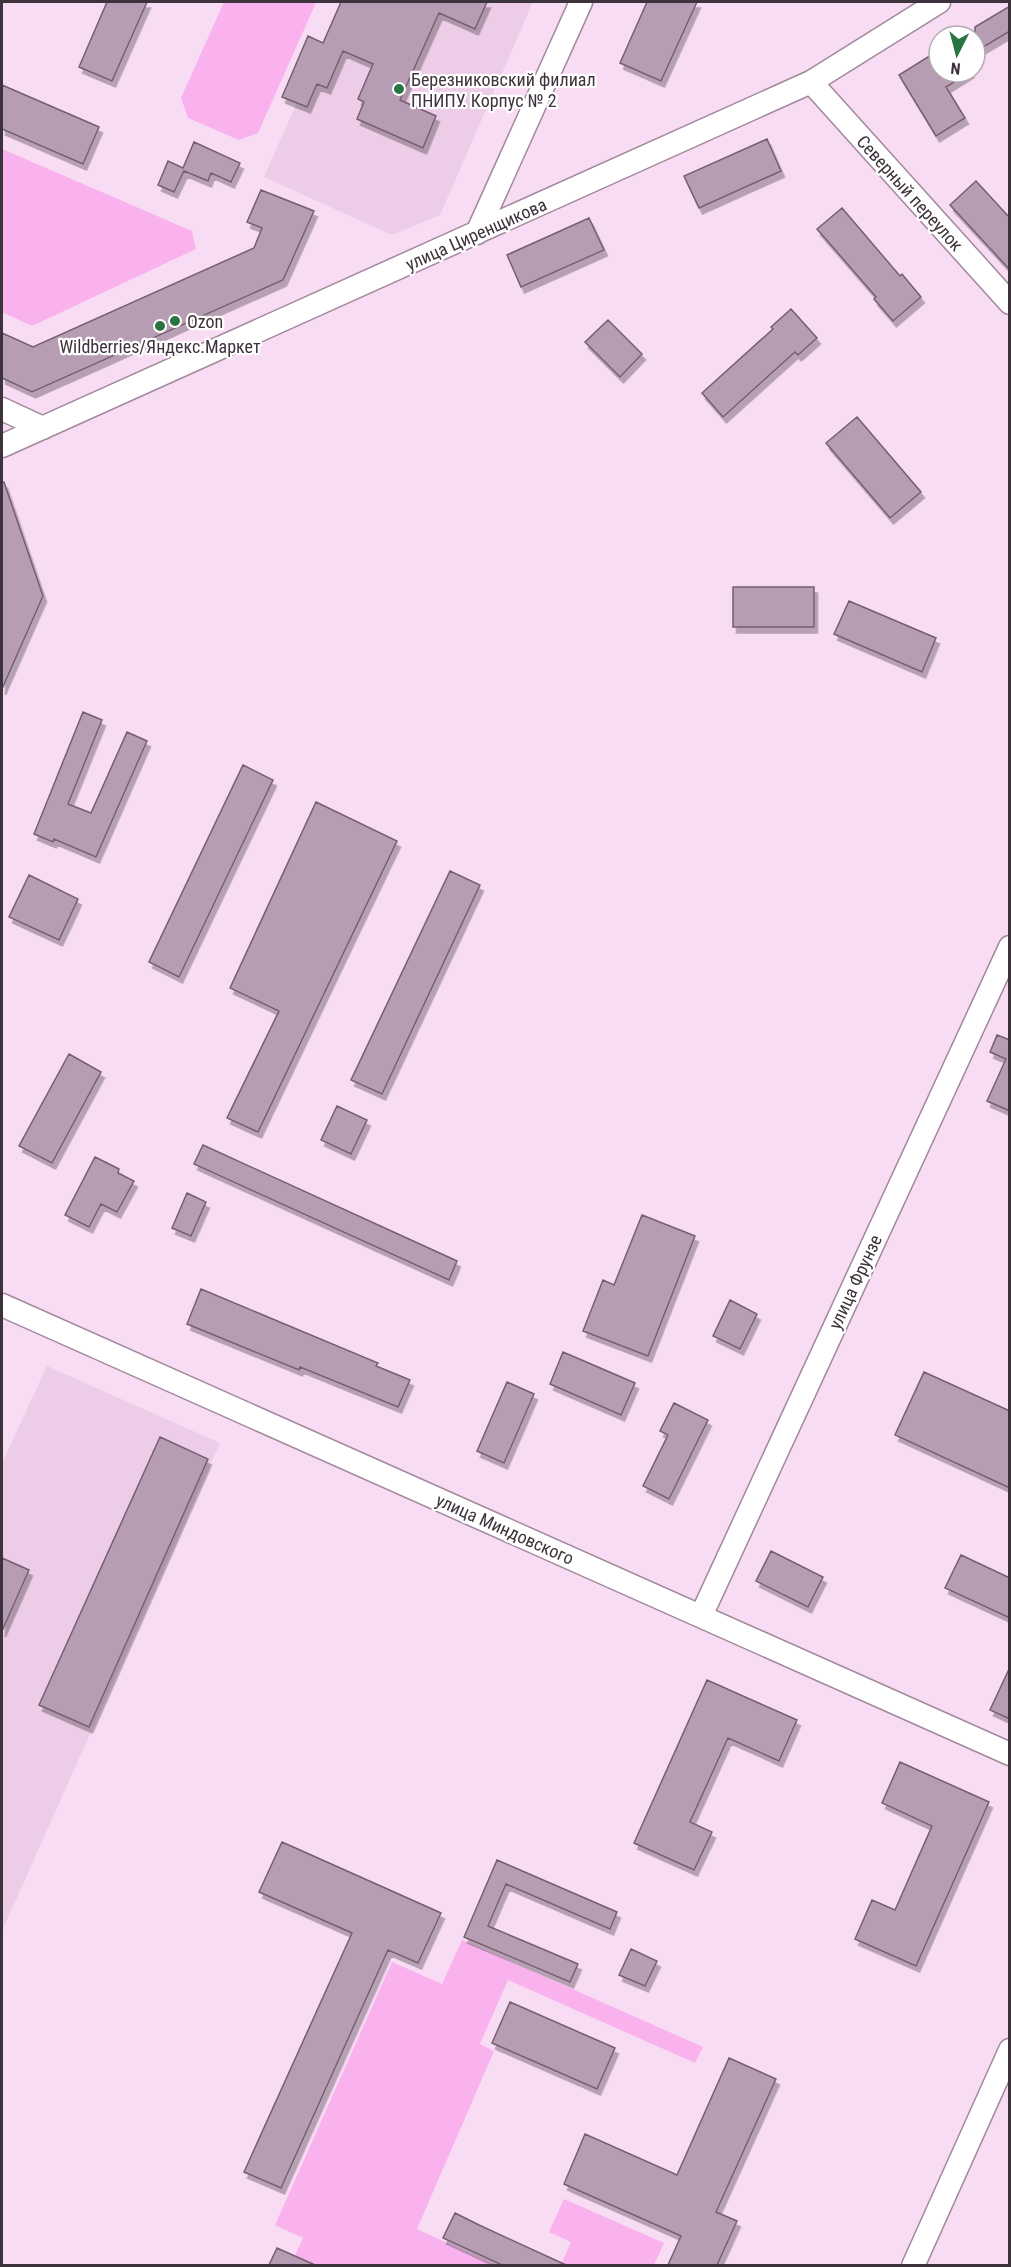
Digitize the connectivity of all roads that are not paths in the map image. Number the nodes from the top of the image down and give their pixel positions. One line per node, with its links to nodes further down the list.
1 (581, 2): 4 (street)
2 (939, 2): 3 (street, улица Циренщикова)
3 (811, 82): 4 (street, улица Циренщикова); 5 (street, Северный переулок)
4 (477, 233): 7 (street, улица Циренщикова)
5 (1010, 303)
6 (2, 410): 7 (street)
7 (43, 428): 8 (street, улица Циренщикова)
8 (2, 446)
9 (1010, 947): 11 (street, улица Фрунзе)
10 (2, 1305): 11 (street, улица Миндовского)
11 (701, 1616): 12 (street, улица Миндовского)
12 (1010, 1754)
13 (1010, 2050): 14 (street)
14 (913, 2265)

